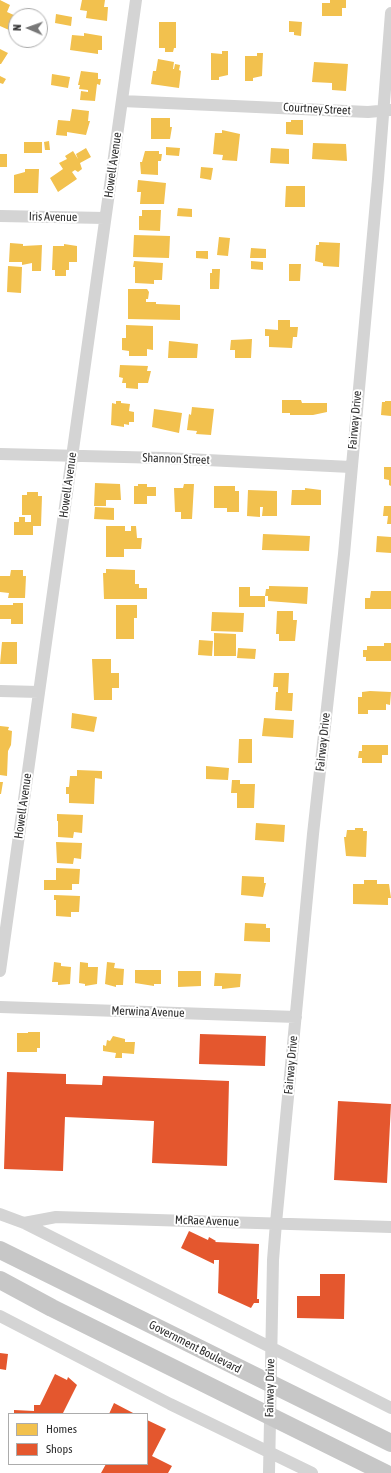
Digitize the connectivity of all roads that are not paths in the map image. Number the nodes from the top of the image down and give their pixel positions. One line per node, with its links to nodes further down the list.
1 (136, 0): 3 (street, Howell Avenue)
2 (391, 13): 4 (street, Fairway Drive)
3 (122, 101): 4 (street, Courtney Street); 6 (street, Howell Avenue)
4 (387, 110): 9 (street, Fairway Drive)
5 (0, 216): 6 (street, Iris Avenue)
6 (105, 218): 8 (street, Howell Avenue)
7 (0, 454): 8 (street, Shannon Street)
8 (72, 455): 9 (street, Shannon Street); 11 (street, Howell Avenue)
9 (351, 467): 14 (street, Fairway Drive)
10 (0, 691): 11 (street)
11 (39, 692): 12 (street, Howell Avenue)
12 (0, 971)
13 (0, 1007): 14 (street, Merwina Avenue)
14 (296, 1017): 17 (street, Fairway Drive)
15 (0, 1214): 16 (street)
16 (24, 1223): 17 (street, McRae Avenue); 22 (street)
17 (276, 1224): 18 (street, McRae Avenue); 22 (street, Fairway Drive)
18 (391, 1227)
19 (0, 1250): 23 (main road, Government Boulevard)
20 (0, 1280): 25 (main road)
21 (0, 1316): 27 (street)
22 (271, 1347): 23 (street, Fairway Drive); 24 (street)
23 (270, 1384): 25 (street, Fairway Drive); 26 (main road, Government Boulevard)
24 (391, 1408)
25 (270, 1415): 27 (street, Fairway Drive); 30 (main road)
26 (391, 1443)
27 (269, 1452): 28 (street, Fairway Drive); 29 (street)
28 (268, 1473)
29 (312, 1473)
30 (385, 1473)

